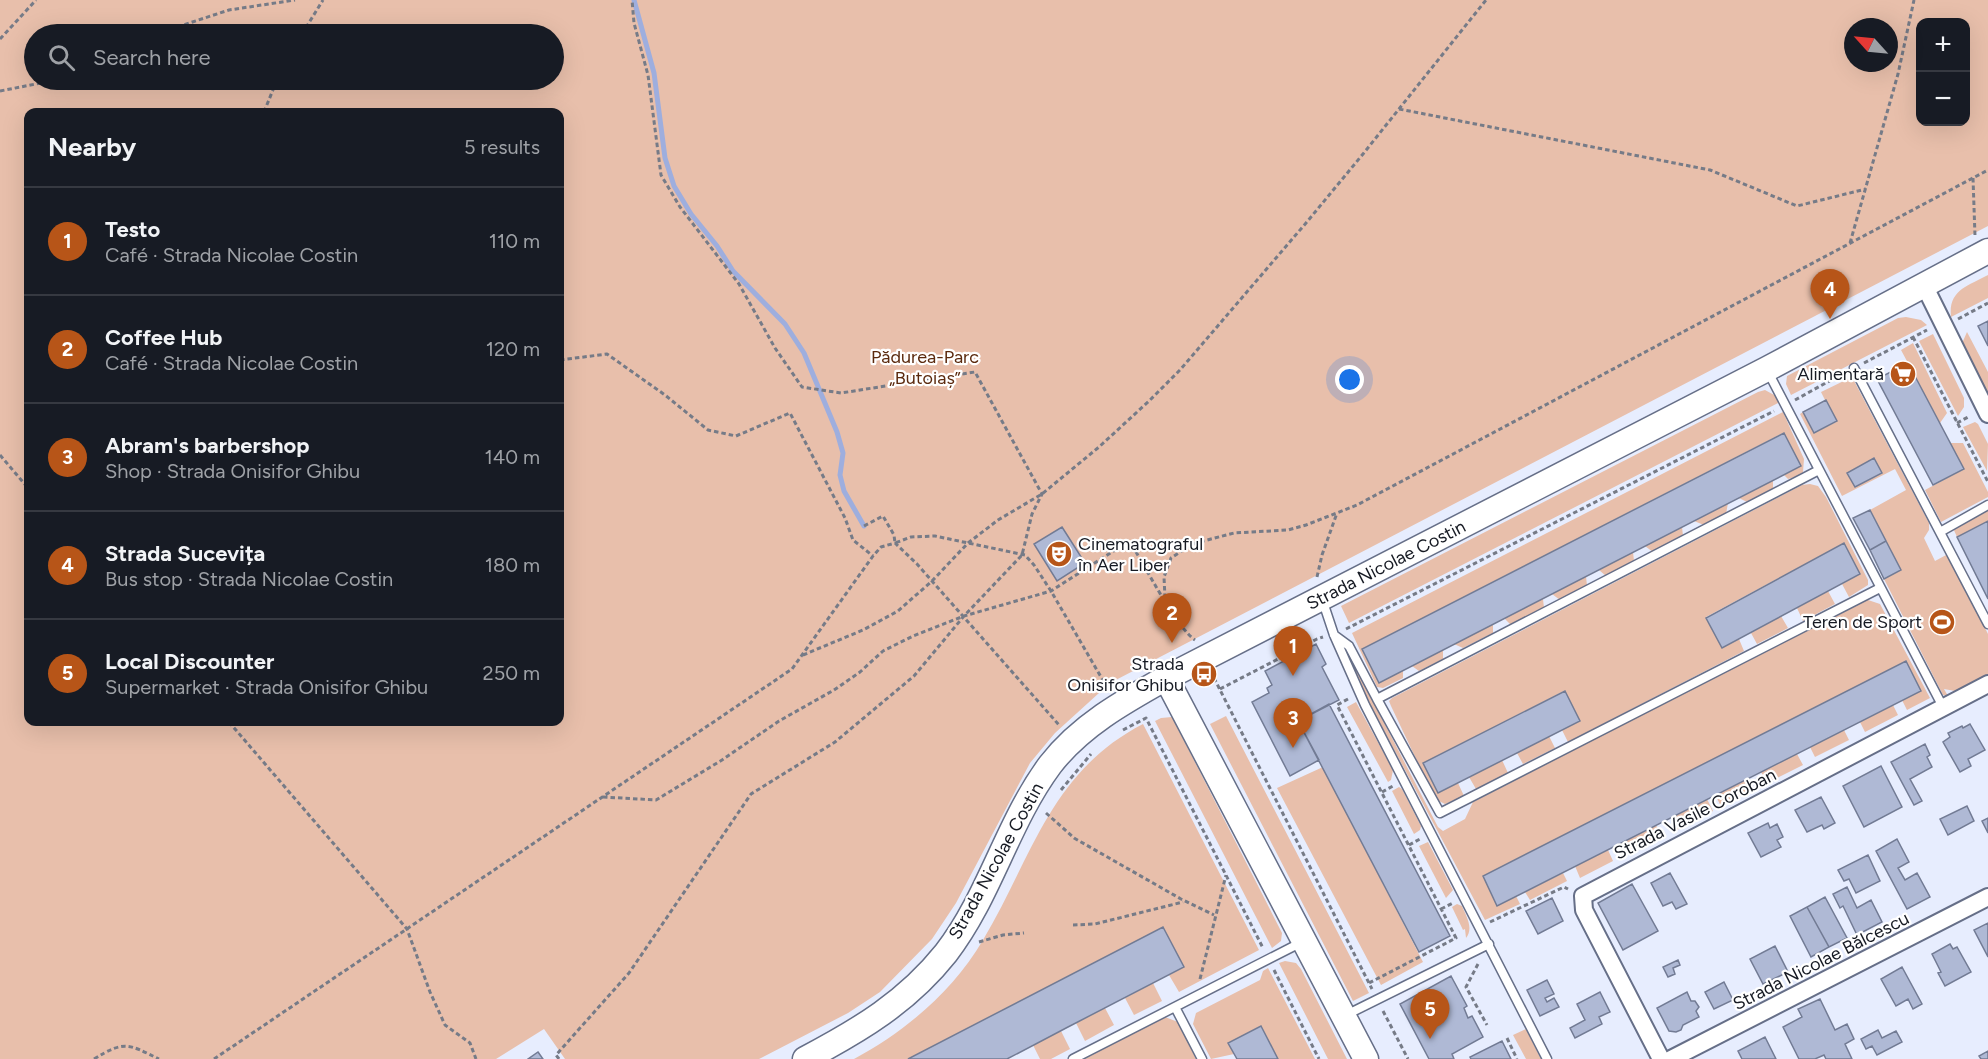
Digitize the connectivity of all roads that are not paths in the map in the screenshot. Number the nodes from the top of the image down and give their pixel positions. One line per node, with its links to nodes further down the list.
1 (1981, 246): 2 (main road, Strada Nicolae Costin)
2 (1924, 285): 4 (main road, Strada Nicolae Costin); 5 (street)
3 (1854, 368): 8 (lane)
4 (1767, 369): 6 (lane); 10 (main road, Strada Nicolae Costin)
5 (1988, 414)
6 (1819, 470): 9 (lane); 15 (lane)
7 (1988, 504): 8 (lane)
8 (1940, 532): 11 (lane)
9 (1880, 588): 15 (lane); 16 (lane)
10 (1322, 598): 12 (lane); 13 (main road, Strada Nicolae Costin)
11 (1988, 624)
12 (1334, 635): 15 (lane); 19 (lane)
13 (1166, 678): 18 (main road); 22 (main road, Strada Nicolae Costin)
14 (1988, 684): 16 (street, Strada Vasile Coroban)
15 (1377, 699)
16 (1943, 708): 27 (street, Strada Vasile Coroban)
17 (1988, 897): 28 (street, Strada Nicolae Bălcescu)
18 (1304, 941): 20 (lane); 21 (main road)
19 (1489, 944): 21 (lane); 26 (lane)
20 (1175, 1007): 23 (lane); 24 (lane)
21 (1343, 1016): 25 (main road)
22 (805, 1059)
23 (1073, 1059)
24 (1202, 1059)
25 (1366, 1059)
26 (1547, 1059)
27 (1661, 1059)
28 (1671, 1059)

